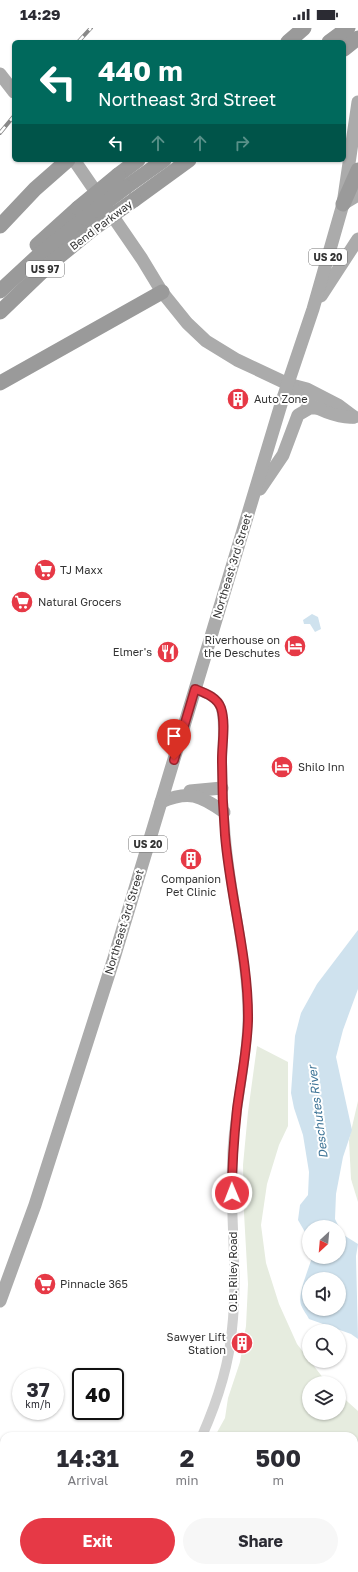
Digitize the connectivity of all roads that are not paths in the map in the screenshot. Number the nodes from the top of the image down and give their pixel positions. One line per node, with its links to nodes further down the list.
1 (304, 28): 3 (highway)
2 (346, 30): 4 (highway)
3 (290, 40)
4 (332, 40)
5 (0, 68): 7 (main road)
6 (0, 74): 8 (main road)
7 (12, 76)
8 (12, 89)
9 (358, 102): 18 (main road, Northeast 3rd Street / US 20)
10 (66, 162): 20 (highway)
11 (75, 162): 24 (main road)
12 (137, 162): 16 (highway)
13 (161, 162): 16 (highway, Bend Parkway / US 97)
14 (184, 162): 16 (highway, Bend Parkway / US 97)
15 (358, 170): 18 (highway)
16 (126, 187): 19 (highway, Bend Parkway / US 97, bridge); 19 (highway, bridge)
17 (358, 195): 18 (main road)
18 (343, 204): 25 (main road, Northeast 3rd Street / US 20)
19 (85, 218): 22 (highway); 23 (highway, Bend Parkway / US 97); 26 (highway, Bend Parkway / US 97)
20 (0, 226)
21 (358, 239): 25 (main road)
22 (0, 281)
23 (0, 291)
24 (162, 292): 27 (highway); 28 (main road)
25 (313, 309): 28 (main road, Northeast 3rd Street / US 20)
26 (0, 312)
27 (0, 383)
28 (288, 384): 29 (main road); 30 (main road); 31 (main road, Northeast 3rd Street / US 20)
29 (320, 408): 30 (main road); 31 (main road)
30 (356, 418)
31 (253, 498): 32 (main road, Northeast 3rd Street / US 20)
32 (195, 689): 33 (street, O.B. Riley Road); 35 (main road, Northeast 3rd Street / US 20)
33 (222, 788): 34 (main road); 36 (street, O.B. Riley Road)
34 (177, 795): 35 (main road); 36 (main road)
35 (161, 802): 37 (main road, Northeast 3rd Street / US 20)
36 (224, 812): 38 (street, O.B. Riley Road)
37 (0, 1301)
38 (204, 1432)

